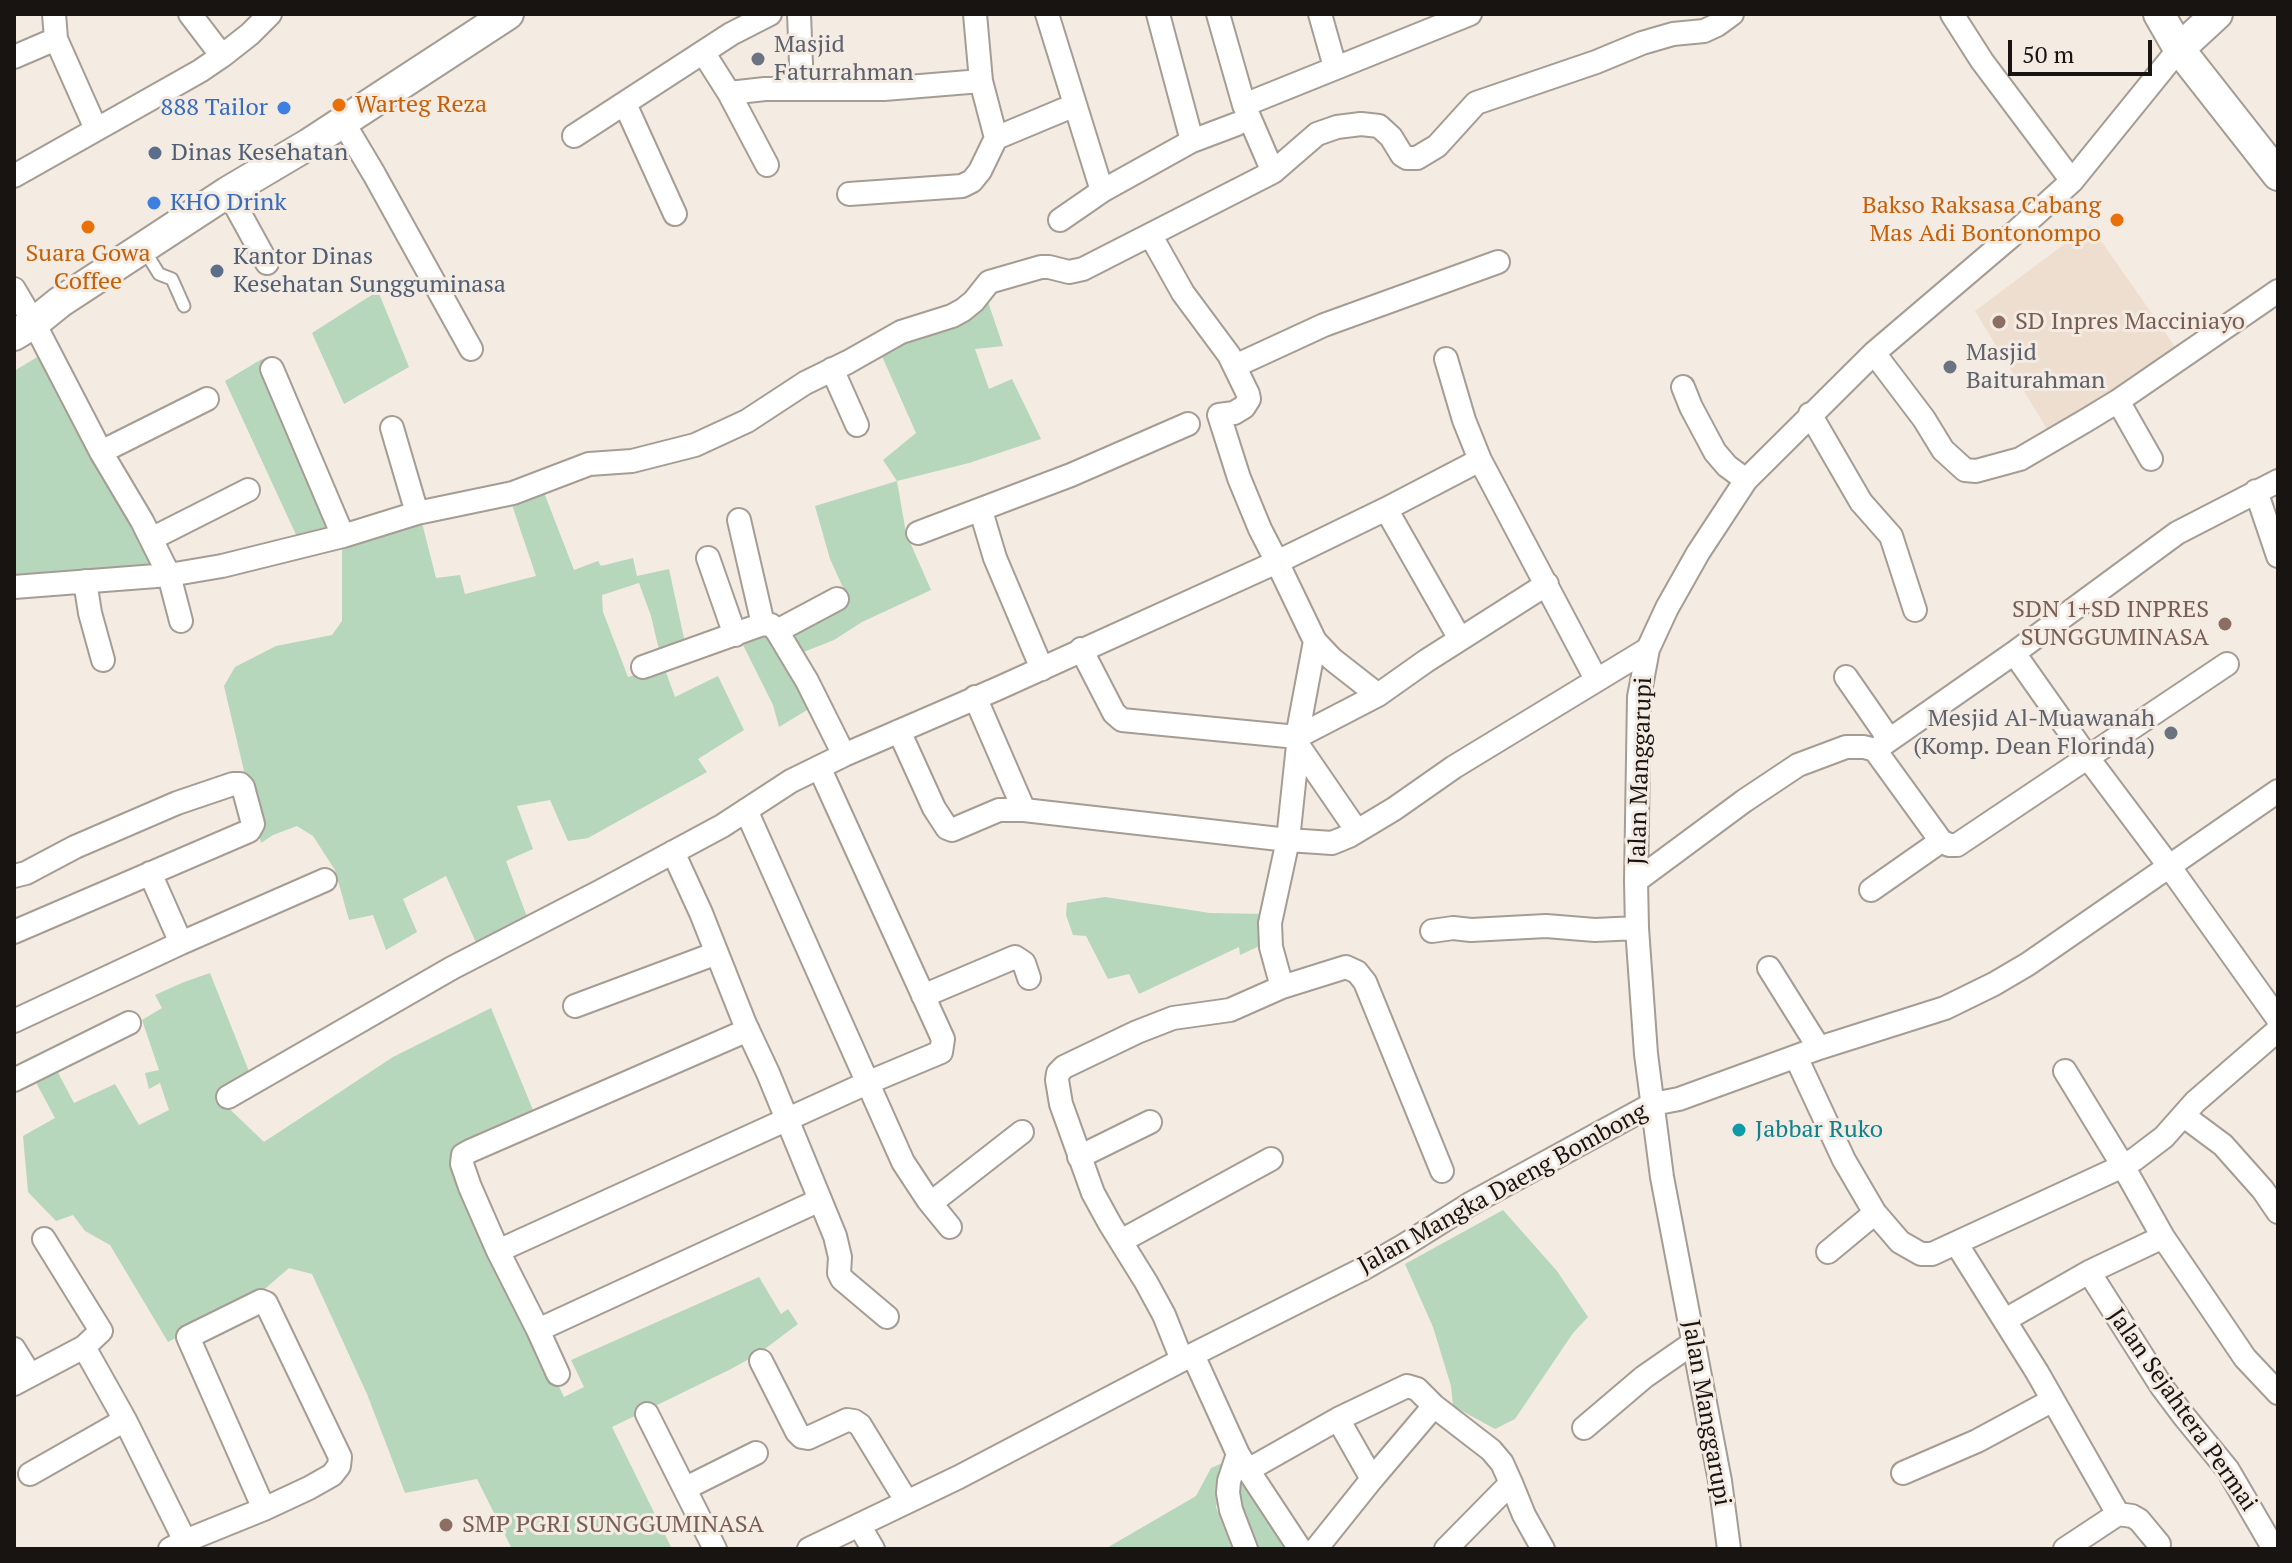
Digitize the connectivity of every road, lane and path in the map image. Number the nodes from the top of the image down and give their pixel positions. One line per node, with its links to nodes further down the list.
1 (54, 14): 18 (street)
2 (190, 14): 21 (street)
3 (270, 14): 21 (street)
4 (508, 14): 30 (street)
5 (770, 14): 20 (street)
6 (799, 14): 25 (street)
7 (975, 14): 24 (street)
8 (1047, 14): 28 (street)
9 (1158, 14): 34 (street)
10 (1218, 14): 29 (street)
11 (1320, 14): 23 (street)
12 (1470, 14): 17 (street)
13 (1732, 14): 36 (street)
14 (1952, 14): 39 (street)
15 (2159, 14): 19 (street)
16 (2217, 14): 19 (street)
17 (1412, 25): 23 (street)
18 (56, 39): 22 (street); 31 (street)
19 (2179, 49): 37 (street); 39 (street, Jalan Manggarupi)
20 (703, 52): 26 (street); 27 (street)
21 (222, 56): 31 (street)
22 (14, 57)
23 (1335, 67): 29 (street)
24 (981, 81): 25 (street); 33 (street)
25 (802, 89): 26 (street)
26 (729, 93): 35 (street)
27 (625, 104): 32 (street); 43 (street)
28 (1075, 105): 33 (street); 40 (street)
29 (1241, 114): 34 (street); 36 (street)
30 (343, 122): 41 (street); 53 (street)
31 (96, 129): 38 (street)
32 (574, 136)
33 (996, 138): 42 (street)
34 (1192, 141): 40 (street)
35 (767, 165)
36 (1273, 172): 45 (street)
37 (2278, 175)
38 (14, 176)
39 (2072, 181): 54 (street, Jalan Manggarupi)
40 (1102, 191): 44 (street)
41 (228, 192): 46 (street); 48 (street)
42 (849, 194)
43 (675, 214)
44 (1060, 220)
45 (1151, 236): 56 (street); 58 (street)
46 (143, 248): 51 (lane); 52 (street)
47 (1498, 262): 56 (street)
48 (267, 263)
49 (14, 289): 52 (street)
50 (2278, 291): 61 (street)
51 (184, 306)
52 (24, 329): 66 (street)
53 (471, 349)
54 (1874, 353): 61 (street); 62 (street, Jalan Manggarupi)
55 (1446, 359): 68 (street)
56 (1232, 362): 82 (street)
57 (272, 369): 78 (street)
58 (832, 369): 64 (street); 75 (street)
59 (1683, 387): 69 (street)
60 (207, 399): 66 (street)
61 (2118, 401): 67 (street)
62 (1810, 414): 69 (street, Jalan Manggarupi); 88 (street)
63 (1188, 424): 74 (street)
64 (857, 425)
65 (392, 428): 75 (street)
66 (101, 452): 79 (street)
67 (2151, 459)
68 (1480, 460): 73 (street); 85 (street)
69 (1746, 480): 95 (street, Jalan Manggarupi)
70 (2278, 481): 72 (street)
71 (248, 490): 79 (street)
72 (2256, 491): 80 (street); 96 (street)
73 (1386, 509): 82 (street); 92 (street)
74 (981, 511): 77 (street); 100 (street)
75 (417, 513): 78 (street)
76 (739, 520): 90 (street)
77 (918, 533)
78 (343, 536): 83 (street)
79 (151, 539): 83 (street)
80 (2278, 556)
81 (708, 558): 91 (street)
82 (1277, 562): 93 (street); 94 (street)
83 (169, 575): 84 (street); 89 (street)
84 (85, 581): 86 (street); 97 (street)
85 (1547, 584): 92 (street); 102 (street)
86 (14, 587)
87 (837, 599): 90 (street)
88 (1915, 610)
89 (181, 621)
90 (770, 628): 91 (street); 108 (street)
91 (735, 635): 99 (street)
92 (1460, 639): 103 (street)
93 (1315, 641): 103 (street); 106 (street)
94 (1081, 649): 100 (street); 106 (street)
95 (1648, 649): 102 (street); 122 (street, Jalan Manggarupi)
96 (2014, 653): 107 (street); 109 (street)
97 (103, 660)
98 (2227, 664): 109 (street)
99 (643, 667)
100 (1042, 669): 104 (street)
101 (1846, 677): 107 (street)
102 (1596, 679): 114 (street)
103 (1378, 695): 106 (street)
104 (975, 697): 105 (street); 113 (street)
105 (899, 731): 108 (street); 113 (street)
106 (1298, 741): 114 (street); 115 (street)
107 (1882, 744): 116 (street); 122 (street)
108 (844, 755): 110 (street)
109 (2088, 758): 116 (street); 118 (street)
110 (819, 767): 112 (street); 132 (street)
111 (2278, 791): 118 (street, Jalan Mangka Daeng Bombong)
112 (746, 810): 117 (street); 143 (street)
113 (1024, 810): 115 (street)
114 (1357, 831): 115 (street)
115 (1288, 840): 131 (street)
116 (1941, 841): 123 (street)
117 (673, 852): 128 (street); 144 (street)
118 (2169, 866): 134 (street); 139 (street, Jalan Mangka Daeng Bombong)
119 (150, 873): 120 (street); 126 (street); 127 (street)
120 (14, 876)
121 (325, 880): 127 (street)
122 (1636, 881): 124 (street, Jalan Manggarupi)
123 (1871, 890)
124 (1637, 928): 125 (street); 145 (street, Jalan Manggarupi)
125 (1432, 931)
126 (14, 932)
127 (181, 943): 135 (street)
128 (717, 953): 133 (street); 137 (street)
129 (1769, 968): 139 (street)
130 (1029, 978): 132 (street)
131 (1282, 987): 150 (street); 153 (street)
132 (923, 996): 143 (street)
133 (575, 1006)
134 (2278, 1019)
135 (14, 1021)
136 (129, 1023): 142 (street)
137 (748, 1030): 147 (street); 163 (street)
138 (2278, 1030): 146 (street)
139 (1819, 1048): 140 (street, Jalan Mangka Daeng Bombong)
140 (1796, 1057): 145 (street, Jalan Mangka Daeng Bombong); 157 (street)
141 (2065, 1071): 152 (street)
142 (14, 1080)
143 (867, 1083): 147 (street); 155 (street)
144 (228, 1097)
145 (1653, 1104): 169 (street, Jalan Manggarupi); 172 (street, Jalan Mangka Daeng Bombong)
146 (2184, 1116): 152 (street); 156 (street)
147 (787, 1119): 154 (street); 163 (street)
148 (1150, 1122): 150 (street)
149 (1022, 1132): 155 (street)
150 (1079, 1157): 161 (street)
151 (1271, 1159): 161 (street)
152 (2123, 1166): 159 (street); 162 (street)
153 (1442, 1171)
154 (820, 1200): 166 (street); 168 (street)
155 (931, 1203): 158 (street)
156 (2278, 1212)
157 (1875, 1213): 162 (street); 164 (street)
158 (950, 1227)
159 (2163, 1237): 165 (street); 176 (street)
160 (44, 1239): 170 (street)
161 (1121, 1241): 172 (street)
162 (1956, 1243): 167 (street)
163 (498, 1251): 168 (street)
164 (1828, 1252)
165 (2089, 1272): 167 (street); 206 (street, Jalan Sejahtera Permai)
166 (887, 1317)
167 (2005, 1320): 177 (street)
168 (538, 1330): 174 (street)
169 (1693, 1343): 182 (street); 204 (street, Jalan Manggarupi)
170 (84, 1347): 175 (street); 181 (street)
171 (14, 1349): 175 (street)
172 (1187, 1357): 184 (street); 190 (street, Jalan Mangka Daeng Bombong)
173 (761, 1361): 190 (street)
174 (558, 1374)
175 (22, 1380)
176 (2278, 1393)
177 (2053, 1400): 185 (street); 192 (street)
178 (1434, 1406): 180 (street); 187 (street); 188 (street)
179 (647, 1414): 189 (street)
180 (1338, 1419): 184 (street); 187 (street)
181 (125, 1420): 186 (street); 195 (street)
182 (1584, 1428)
183 (756, 1453): 189 (street)
184 (1243, 1462): 199 (street); 200 (street)
185 (1903, 1473)
186 (30, 1474)
187 (1372, 1479): 201 (street)
188 (1511, 1483): 202 (street); 203 (street)
189 (686, 1488): 196 (street)
190 (907, 1502): 193 (street, Jalan Mangka Daeng Bombong)
191 (264, 1509): 191 (street); 195 (street)
192 (2118, 1514): 194 (street); 205 (street)
193 (859, 1525): 197 (street, Jalan Mangka Daeng Bombong); 198 (street)
194 (2159, 1544)
195 (178, 1545)
196 (715, 1549)
197 (809, 1549)
198 (873, 1549)
199 (1246, 1549)
200 (1300, 1549)
201 (1316, 1549)
202 (1446, 1549)
203 (1543, 1549)
204 (1729, 1549)
205 (2065, 1549)
206 (2274, 1549)

